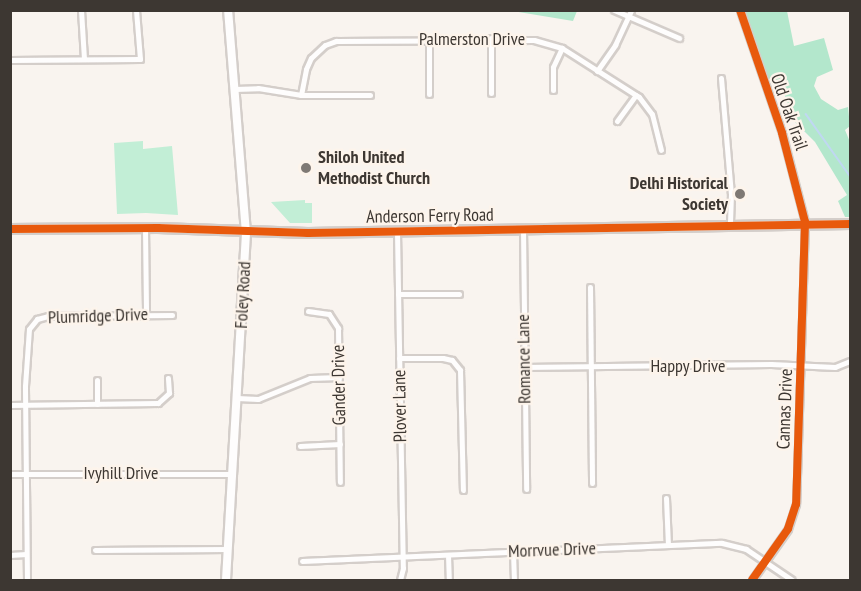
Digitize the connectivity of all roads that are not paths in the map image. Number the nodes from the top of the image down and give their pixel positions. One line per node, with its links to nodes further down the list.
1 (81, 10): 11 (street)
2 (136, 10): 11 (street)
3 (228, 10): 15 (street, Foley Road)
4 (614, 10): 6 (street)
5 (740, 10): 25 (street, Old Oak Trail)
6 (630, 14): 8 (street); 13 (street)
7 (491, 38): 9 (street, Palmerston Drive); 10 (street, Palmerston Drive); 17 (street)
8 (679, 38)
9 (429, 39): 18 (street); 19 (street, Palmerston Drive)
10 (562, 48): 13 (street, Palmerston Drive); 16 (street)
11 (84, 59): 12 (street)
12 (10, 60)
13 (597, 71): 21 (street, Palmerston Drive)
14 (721, 78): 26 (street)
15 (235, 89): 19 (street); 31 (street, Foley Road)
16 (553, 90)
17 (491, 93)
18 (429, 94)
19 (301, 95): 20 (street)
20 (370, 95)
21 (636, 95): 22 (street); 23 (street, Palmerston Drive)
22 (617, 121)
23 (661, 150)
24 (850, 224): 25 (street, Anderson Ferry Road)
25 (805, 225): 26 (street, Anderson Ferry Road); 41 (street, Cannas Drive)
26 (730, 227): 29 (street, Anderson Ferry Road)
27 (145, 228): 28 (street, Anderson Ferry Road); 31 (street, Anderson Ferry Road); 36 (street)
28 (10, 229)
29 (522, 229): 30 (street, Anderson Ferry Road); 42 (street, Romance Lane)
30 (397, 232): 31 (street, Anderson Ferry Road); 33 (street, Plover Lane)
31 (246, 233): 46 (street, Foley Road)
32 (590, 287): 40 (street)
33 (399, 294): 34 (street); 38 (street, Plover Lane)
34 (459, 294)
35 (308, 311): 43 (street, Gander Drive)
36 (146, 315): 37 (street, Plumridge Drive); 49 (street, Plumridge Drive)
37 (172, 315)
38 (399, 358): 58 (street); 67 (street, Plover Lane)
39 (850, 361): 41 (street, Happy Drive)
40 (591, 366): 41 (street, Happy Drive); 42 (street, Happy Drive); 56 (street)
41 (801, 366): 69 (street, Cannas Drive)
42 (524, 367): 57 (street, Romance Lane)
43 (339, 377): 46 (street); 50 (street, Gander Drive)
44 (168, 378): 47 (street)
45 (97, 380): 47 (street)
46 (237, 398): 54 (street, Foley Road)
47 (97, 404): 49 (street)
48 (10, 405): 49 (street)
49 (25, 405): 53 (street, Plumridge Drive)
50 (340, 444): 51 (street); 55 (street, Gander Drive)
51 (300, 446)
52 (10, 474): 53 (street, Ivyhill Drive)
53 (26, 474): 54 (street, Ivyhill Drive); 65 (street, Plumridge Drive)
54 (232, 474): 61 (street, Foley Road)
55 (340, 482)
56 (592, 483)
57 (526, 489)
58 (463, 490)
59 (666, 498): 60 (street)
60 (668, 545): 63 (street, Morrvue Drive); 69 (street, Morrvue Drive)
61 (228, 549): 62 (street); 71 (street, Foley Road)
62 (95, 550)
63 (513, 552): 66 (street, Morrvue Drive); 74 (street)
64 (10, 555): 65 (street)
65 (26, 555): 70 (street, Plumridge Drive)
66 (448, 555): 67 (street, Morrvue Drive); 73 (street)
67 (402, 557): 68 (street, Morrvue Drive); 72 (street, Plover Lane)
68 (302, 561)
69 (765, 561): 75 (street, Cannas Drive); 76 (street, Morrvue Drive)
70 (27, 580)
71 (226, 580)
72 (400, 580)
73 (449, 580)
74 (514, 580)
75 (752, 580)
76 (792, 580)

